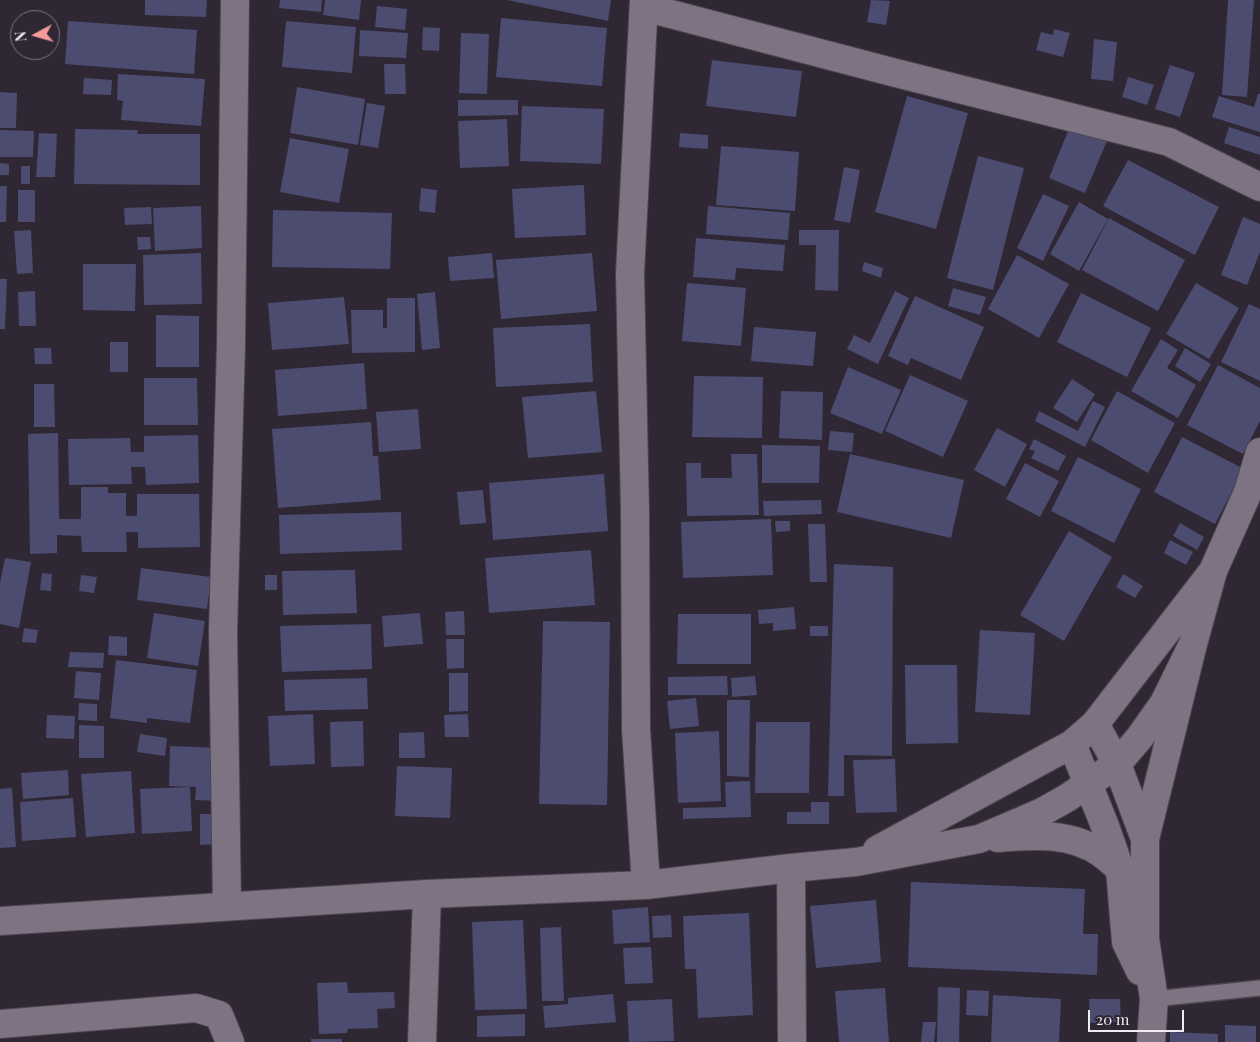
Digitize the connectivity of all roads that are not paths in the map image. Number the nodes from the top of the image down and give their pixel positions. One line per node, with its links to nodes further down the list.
1 (235, 0): 18 (street)
2 (644, 3): 3 (street); 16 (street)
3 (1260, 188)
4 (1260, 452): 5 (street)
5 (1213, 571): 6 (street); 7 (street)
6 (1193, 644): 9 (street); 11 (street)
7 (1095, 724): 8 (street); 9 (street)
8 (1072, 744): 10 (street); 13 (street)
9 (1117, 764): 10 (street); 11 (street)
10 (1088, 783): 12 (street); 15 (street)
11 (1145, 839): 21 (street)
12 (979, 840): 13 (street); 15 (street)
13 (856, 862): 14 (street)
14 (791, 868): 16 (street); 25 (street)
15 (1120, 869): 21 (street)
16 (646, 885): 17 (street)
17 (427, 894): 18 (street); 24 (street)
18 (227, 906): 19 (street)
19 (0, 920)
20 (1260, 988): 21 (lane)
21 (1154, 1000): 26 (street)
22 (0, 1024): 23 (street)
23 (230, 1042)
24 (422, 1042)
25 (792, 1042)
26 (1151, 1042)

